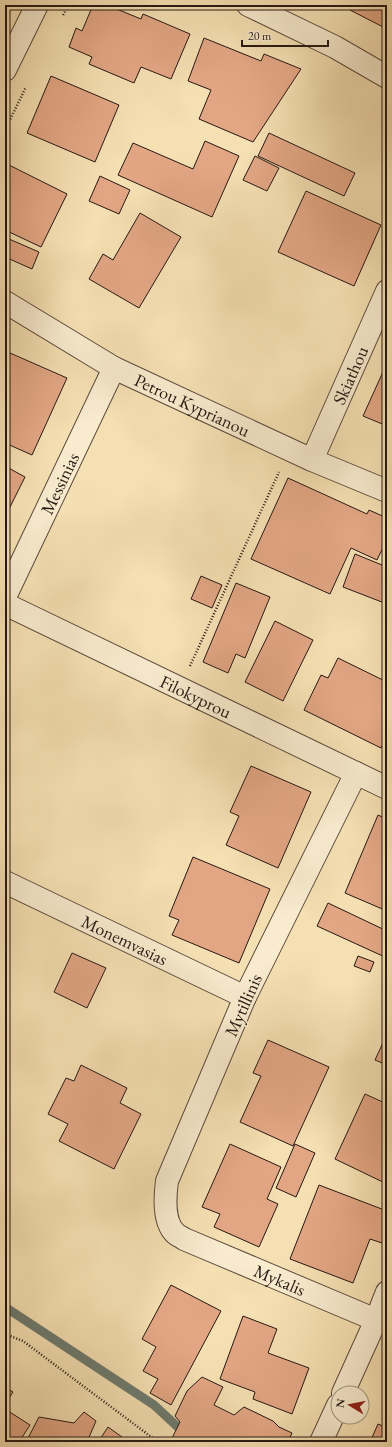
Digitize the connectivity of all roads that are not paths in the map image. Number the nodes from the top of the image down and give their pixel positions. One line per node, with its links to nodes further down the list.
1 (37, 5): 3 (street)
2 (248, 5): 4 (street)
3 (5, 70)
4 (387, 77)
5 (387, 291): 8 (street, Skiathou)
6 (5, 302): 7 (street, Petrou Kyprianou)
7 (114, 368): 8 (street, Petrou Kyprianou); 10 (street, Messinias)
8 (312, 460): 9 (street, Petrou Kyprianou)
9 (387, 491)
10 (5, 597)
11 (5, 604): 12 (street, Filokyprou)
12 (356, 773): 13 (street, Filokyprou); 15 (street, Mytillinis)
13 (387, 788)
14 (5, 882): 15 (street, Monemvasias)
15 (245, 997): 16 (street, Mytillinis)
16 (184, 1239): 18 (street, Mykalis)
17 (387, 1292): 18 (street)
18 (376, 1320): 19 (street)
19 (347, 1385)
20 (330, 1422): 21 (street)
21 (321, 1442)

